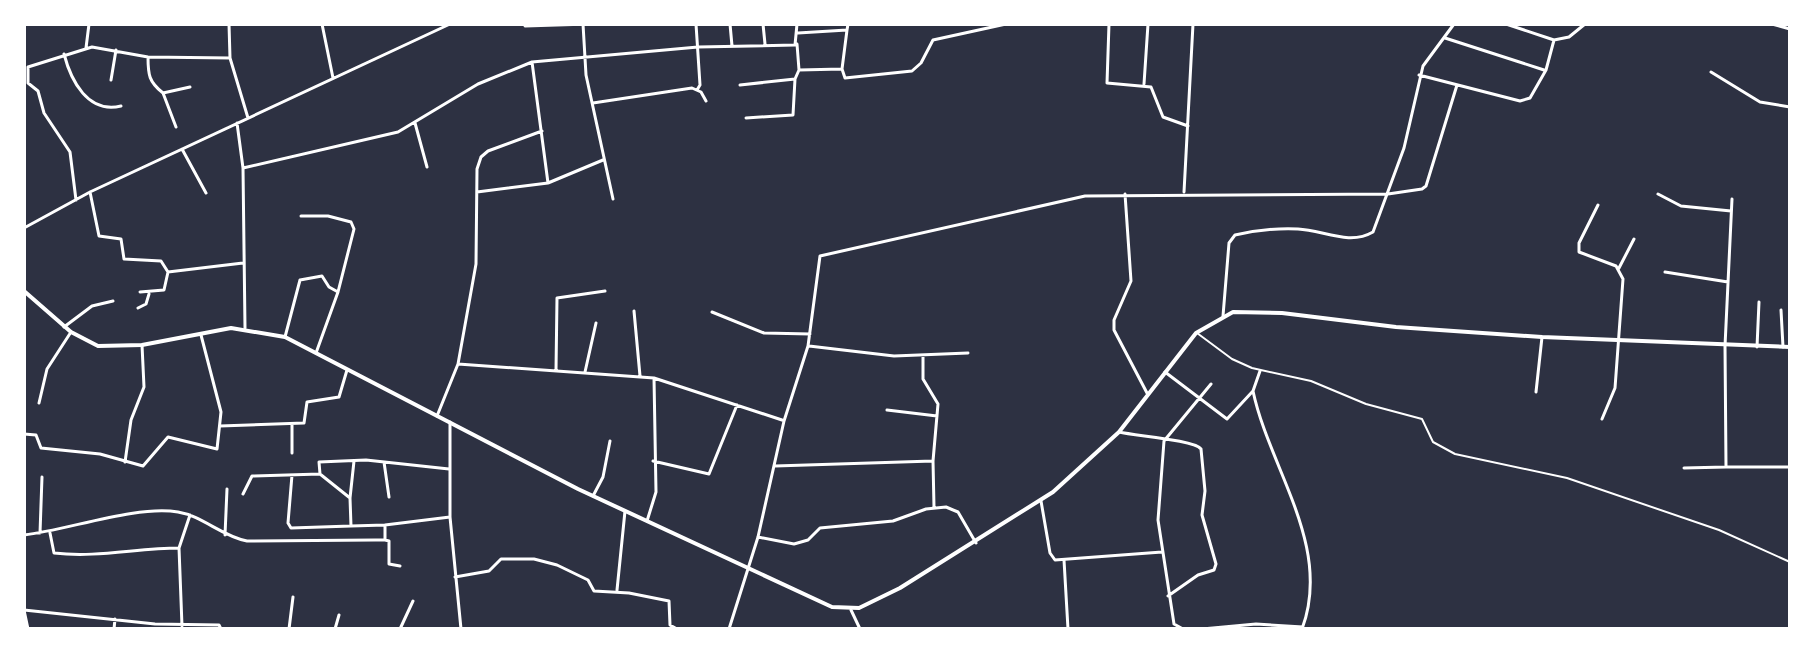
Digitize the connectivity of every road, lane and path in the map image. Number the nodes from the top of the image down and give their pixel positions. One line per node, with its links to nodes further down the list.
1 (89, 24): 34 (street)
2 (136, 24): 3 (street)
3 (143, 24)
4 (229, 24): 38 (street)
5 (322, 24): 46 (street)
6 (433, 24): 26 (street)
7 (450, 24): 26 (street)
8 (583, 24): 9 (street); 22 (street); 39 (street)
9 (589, 24)
10 (696, 24): 33 (street)
11 (730, 24): 31 (street)
12 (763, 24): 32 (street)
13 (797, 24): 27 (street)
14 (1006, 24): 23 (street)
15 (1109, 24): 49 (street)
16 (1148, 24): 49 (street)
17 (1193, 24): 63 (street)
18 (1454, 24): 28 (street)
19 (1506, 24): 29 (street)
20 (1585, 24): 29 (street)
21 (1772, 24): 25 (street)
22 (525, 26)
23 (988, 26): 41 (street)
24 (848, 27): 27 (street); 41 (street)
25 (1790, 29)
26 (434, 31): 46 (street)
27 (798, 33): 30 (street)
28 (1445, 38): 43 (street); 45 (street)
29 (1554, 40): 43 (street)
30 (797, 44): 32 (street); 42 (street)
31 (732, 46): 32 (street); 33 (street)
32 (765, 46)
33 (698, 47): 39 (street); 53 (street)
34 (86, 48): 35 (street); 36 (street)
35 (116, 50): 37 (street); 48 (street)
36 (64, 54): 57 (street); 80 (street)
37 (148, 57): 38 (street); 54 (street)
38 (230, 58): 59 (street)
39 (584, 58): 40 (street); 56 (street)
40 (532, 62): 62 (street); 65 (street)
41 (842, 69): 42 (street)
42 (799, 70): 47 (street)
43 (1546, 70): 51 (street)
44 (1711, 72): 58 (street)
45 (1419, 75): 51 (street); 76 (street)
46 (333, 78): 59 (street)
47 (795, 79): 50 (street); 60 (street)
48 (111, 80)
49 (1144, 84): 63 (street)
50 (740, 85)
51 (1457, 85): 76 (street)
52 (190, 87): 54 (street)
53 (697, 90): 55 (street); 56 (street)
54 (163, 93): 64 (street)
55 (706, 101)
56 (593, 103): 67 (street)
57 (121, 106)
58 (1790, 107)
59 (248, 118): 61 (street)
60 (746, 118)
61 (237, 123): 66 (street); 69 (street)
62 (415, 123): 68 (street); 69 (street)
63 (1189, 126): 74 (street)
64 (176, 127)
65 (542, 131): 70 (street); 72 (street)
66 (182, 149): 71 (street); 73 (street)
67 (603, 160): 70 (street); 78 (street)
68 (427, 167)
69 (243, 168): 86 (street)
70 (548, 183): 72 (street)
71 (90, 192): 80 (street); 88 (street)
72 (477, 192): 122 (street)
73 (206, 193)
74 (1184, 193): 75 (street); 76 (street)
75 (1125, 194): 108 (street); 133 (street)
76 (1388, 194): 102 (street)
77 (1658, 194): 82 (street)
78 (613, 199)
79 (1732, 199): 82 (street)
80 (76, 200): 84 (street)
81 (1598, 205): 87 (street)
82 (1731, 211): 90 (street)
83 (301, 216): 94 (street)
84 (24, 228)
85 (1634, 239): 87 (street)
86 (243, 263): 88 (street); 105 (street)
87 (1619, 268): 112 (street)
88 (168, 272): 95 (street)
89 (1665, 272): 90 (street)
90 (1728, 282): 115 (street)
91 (24, 291): 104 (street)
92 (605, 291): 124 (street)
93 (140, 292): 95 (street)
94 (338, 292): 110 (street); 119 (street)
95 (149, 294): 98 (street)
96 (113, 301): 104 (street)
97 (1759, 302): 116 (street)
98 (138, 308)
99 (1781, 310): 117 (street)
100 (634, 311): 128 (street)
101 (712, 312): 108 (street)
102 (1223, 316): 107 (street); 111 (street)
103 (596, 323): 126 (street)
104 (64, 327): 106 (street)
105 (245, 328): 109 (street); 110 (street)
106 (71, 332): 113 (street); 135 (street)
107 (1196, 333): 125 (lane); 127 (street)
108 (810, 334): 114 (street)
109 (201, 335): 113 (street); 144 (street)
110 (285, 337): 119 (street)
111 (1542, 337): 112 (street); 132 (street)
112 (1616, 341): 115 (street); 140 (street)
113 (142, 345): 153 (street)
114 (808, 346): 121 (street); 141 (street)
115 (1725, 346): 116 (street); 156 (street)
116 (1757, 347): 117 (street)
117 (1783, 347): 118 (street)
118 (1790, 347)
119 (316, 353): 123 (street)
120 (968, 353): 121 (street)
121 (923, 355): 139 (street)
122 (458, 364): 124 (street); 138 (street)
123 (347, 370): 138 (street); 143 (street)
124 (556, 370): 126 (street)
125 (1260, 371): 131 (street); 186 (lane)
126 (585, 372): 128 (street)
127 (1165, 372): 133 (street); 134 (street)
128 (640, 376): 129 (street)
129 (654, 378): 136 (street); 151 (street)
130 (1211, 384): 134 (street)
131 (1253, 391): 134 (street); 200 (street)
132 (1536, 392)
133 (1148, 395): 145 (street)
134 (1198, 399): 148 (street)
135 (39, 403)
136 (737, 404): 141 (street); 151 (street)
137 (887, 410): 139 (street)
138 (437, 416): 142 (street)
139 (937, 416): 152 (street)
140 (1602, 419)
141 (784, 421): 155 (street)
142 (450, 422): 159 (street); 165 (street)
143 (292, 424): 144 (street); 149 (street)
144 (220, 426): 153 (street)
145 (1119, 432): 148 (street); 168 (street)
146 (24, 434): 153 (street)
147 (610, 441): 165 (street)
148 (1164, 441): 184 (street); 191 (street)
149 (292, 453)
150 (354, 461): 154 (street); 160 (street); 167 (street)
151 (653, 461): 173 (street)
152 (933, 461): 155 (street); 169 (street)
153 (125, 462)
154 (384, 462): 159 (street); 166 (street)
155 (774, 466): 180 (street)
156 (1726, 467): 157 (street); 158 (street)
157 (1790, 467)
158 (1684, 468)
159 (449, 469): 172 (street)
160 (320, 474): 161 (street); 167 (street)
161 (292, 475): 164 (street); 175 (street)
162 (42, 477): 177 (street)
163 (227, 489): 179 (street)
164 (243, 494)
165 (593, 496): 170 (street)
166 (389, 497)
167 (350, 498): 175 (street)
168 (1040, 500): 182 (street); 185 (street)
169 (934, 507): 180 (street); 182 (street)
170 (625, 511): 173 (street); 190 (street)
171 (190, 515): 176 (street); 179 (street); 183 (street)
172 (450, 517): 174 (street); 189 (street)
173 (647, 521): 188 (street)
174 (385, 525): 175 (street); 181 (street)
175 (351, 526)
176 (50, 532): 177 (street); 183 (street)
177 (40, 533): 178 (street)
178 (24, 535)
179 (225, 535): 181 (street)
180 (758, 537): 188 (street)
181 (385, 540): 187 (street)
182 (976, 543): 195 (street)
183 (179, 548): 199 (street)
184 (1162, 552): 185 (street); 191 (street)
185 (1064, 560): 211 (street)
186 (1790, 562)
187 (400, 566)
188 (748, 567): 195 (street); 209 (street)
189 (455, 577): 190 (street); 207 (street)
190 (617, 592): 208 (street)
191 (1168, 596): 212 (street)
192 (293, 597): 204 (street)
193 (413, 601): 206 (street)
194 (24, 610): 197 (street); 201 (street)
195 (851, 610): 210 (street)
196 (339, 615): 205 (street)
197 (115, 619): 198 (street); 202 (street)
198 (155, 626): 199 (street)
199 (182, 626): 203 (street)
200 (1303, 628): 213 (street)
201 (28, 629)
202 (114, 629)
203 (221, 629)
204 (289, 629)
205 (335, 629)
206 (400, 629)
207 (461, 629)
208 (677, 629)
209 (729, 629)
210 (860, 629)
211 (1068, 629)
212 (1183, 629)
213 (1202, 629)

